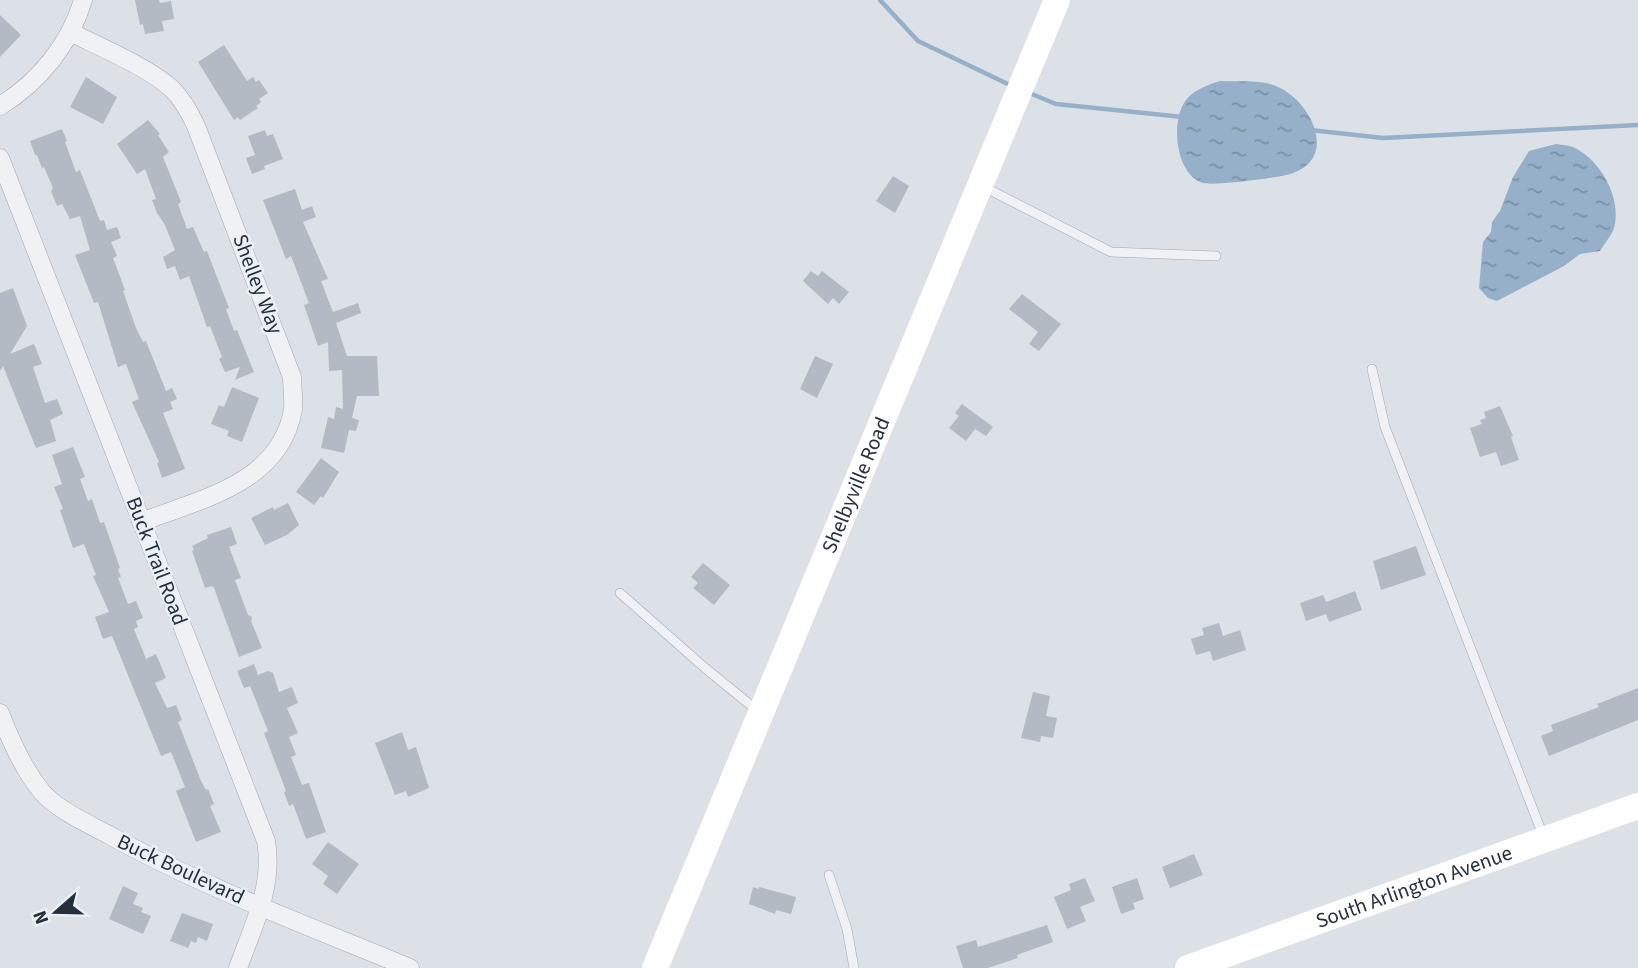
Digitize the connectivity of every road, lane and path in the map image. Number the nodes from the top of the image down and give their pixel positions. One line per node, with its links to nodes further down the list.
1 (83, 0): 3 (street)
2 (1057, 0): 6 (main road, Shelbyville Road)
3 (70, 32): 4 (street); 9 (street, Shelley Way)
4 (0, 106)
5 (0, 158): 9 (street, Buck Trail Road)
6 (980, 185): 7 (lane); 12 (main road, Shelbyville Road)
7 (1216, 256)
8 (1372, 369): 14 (lane)
9 (141, 522): 16 (street, Buck Trail Road)
10 (620, 593): 12 (lane)
11 (0, 713): 16 (street, Buck Boulevard)
12 (760, 713): 19 (main road, Shelbyville Road)
13 (1638, 806): 14 (main road, South Arlington Avenue)
14 (1545, 839): 21 (main road, South Arlington Avenue)
15 (829, 875): 20 (lane)
16 (261, 907): 17 (street, Buck Trail Road); 18 (street, Buck Boulevard)
17 (238, 968)
18 (410, 968)
19 (654, 968)
20 (854, 968)
21 (1188, 968)

